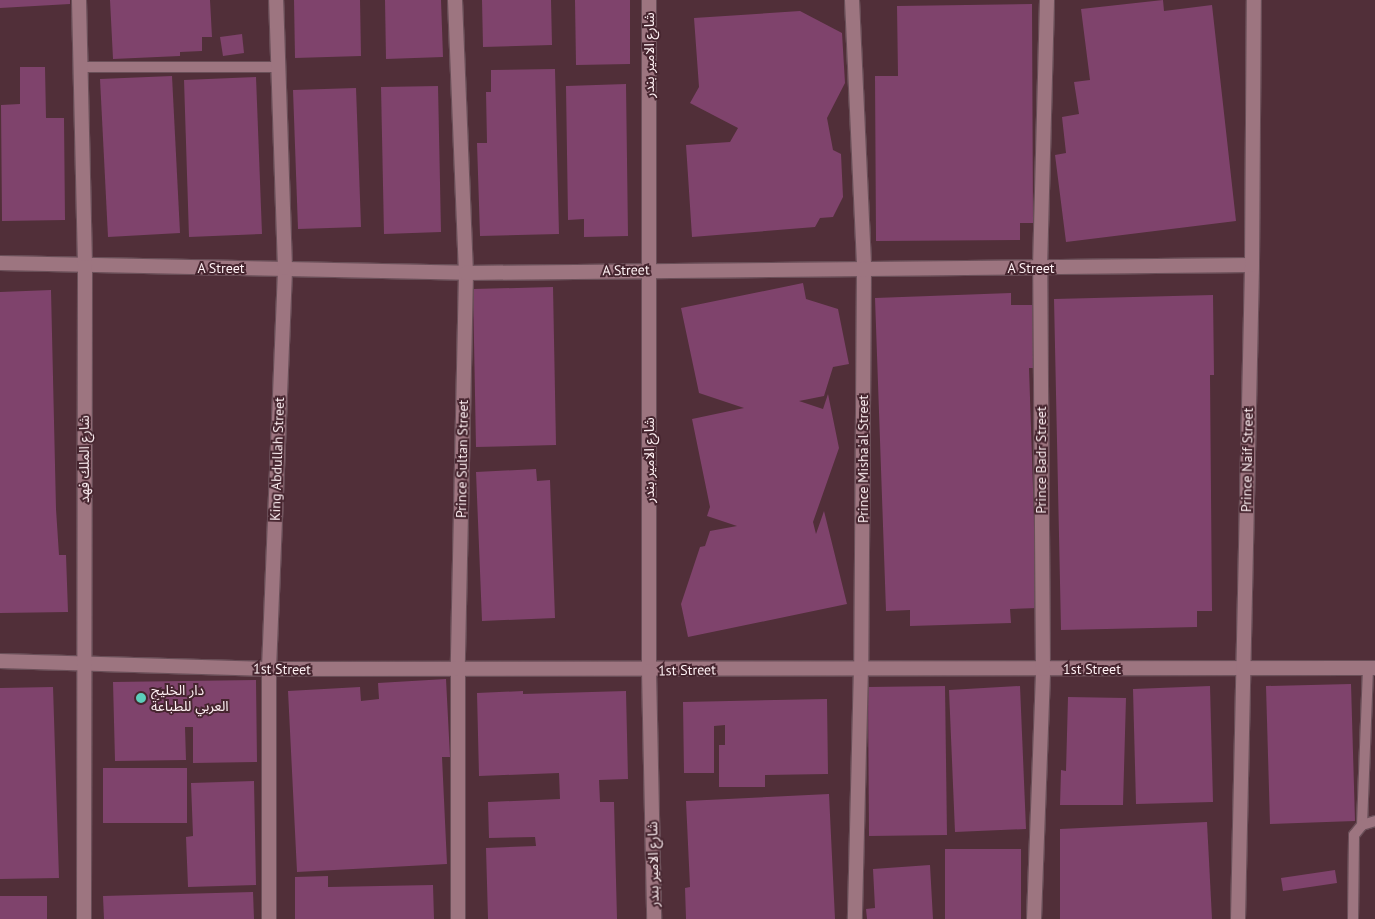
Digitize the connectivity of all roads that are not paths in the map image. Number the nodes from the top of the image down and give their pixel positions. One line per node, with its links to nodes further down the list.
1 (79, 0): 8 (street, شارع الملك فهد)
2 (276, 0): 9 (street, King Abdullah Street)
3 (455, 0): 17 (street, Prince Sultan Street)
4 (649, 0): 16 (street, شارع الامير بندر)
5 (852, 0): 14 (street, Prince Misha'al Street)
6 (1047, 0): 15 (street, Prince Badr Street)
7 (1254, 0): 11 (street, Prince Naif Street)
8 (80, 67): 9 (lane); 12 (street, شارع الملك فهد)
9 (278, 67): 13 (street, King Abdullah Street)
10 (0, 263): 12 (street, A Street)
11 (1252, 265): 15 (street, A Street); 21 (street, Prince Naif Street)
12 (85, 267): 13 (street, A Street); 19 (street, شارع الملك فهد)
13 (285, 268): 17 (street, A Street); 23 (street, King Abdullah Street)
14 (864, 268): 15 (street, A Street); 16 (street, A Street); 20 (street, Prince Misha'al Street)
15 (1040, 268): 25 (street, Prince Badr Street)
16 (649, 270): 17 (street, A Street); 26 (street, شارع الامير بندر)
17 (466, 273): 24 (street, Prince Sultan Street)
18 (0, 661): 19 (street, 1st Street)
19 (84, 662): 23 (street, 1st Street); 29 (street, شارع الملك فهد)
20 (861, 667): 25 (street, 1st Street); 26 (street, 1st Street); 33 (street, Prince Misha'al Street)
21 (1243, 668): 22 (street, 1st Street); 25 (street, 1st Street); 35 (street, Prince Naif Street)
22 (1371, 668): 28 (lane)
23 (269, 669): 24 (street, 1st Street); 30 (street, King Abdullah Street)
24 (458, 669): 26 (street, 1st Street); 31 (street, Prince Sultan Street)
25 (1043, 669): 34 (street, Prince Badr Street)
26 (649, 671): 32 (street, شارع الامير بندر)
27 (1375, 820): 28 (lane)
28 (1362, 825): 36 (lane)
29 (84, 919)
30 (269, 919)
31 (458, 919)
32 (654, 919)
33 (855, 919)
34 (1034, 919)
35 (1238, 919)
36 (1353, 919)

